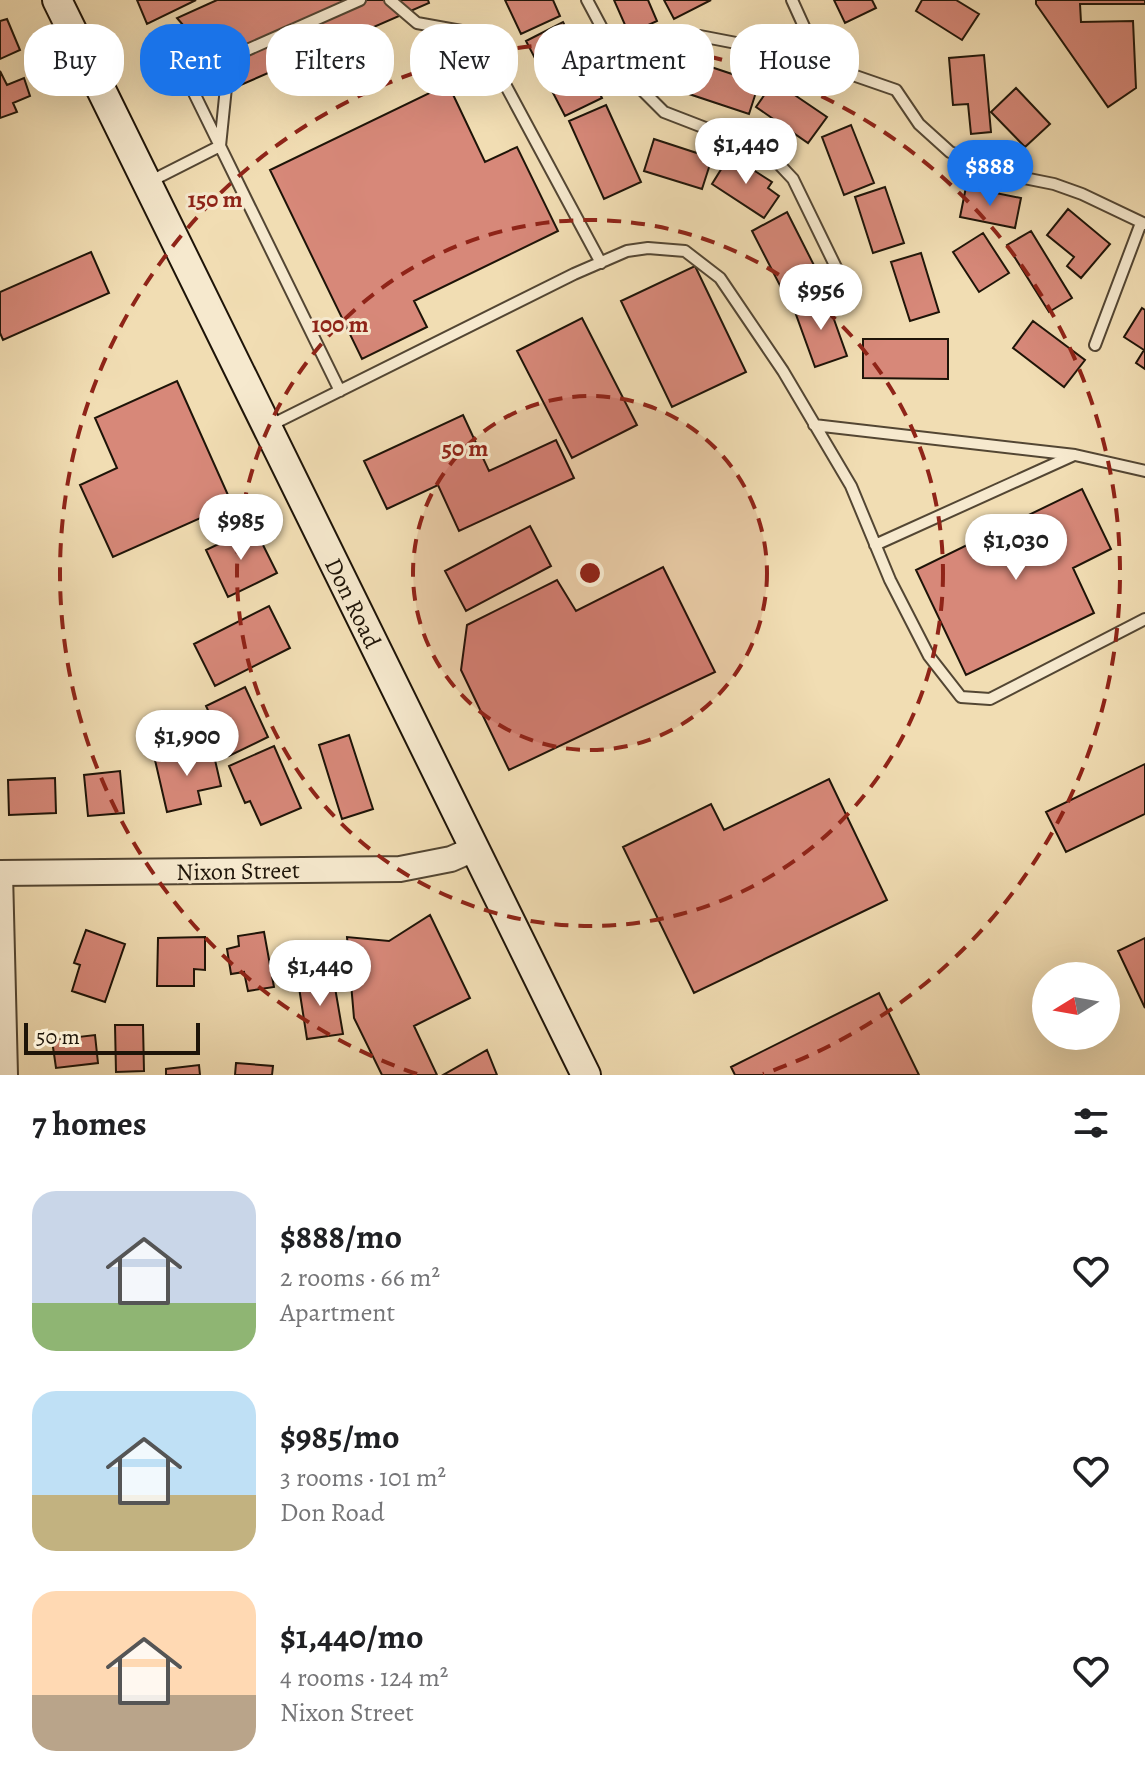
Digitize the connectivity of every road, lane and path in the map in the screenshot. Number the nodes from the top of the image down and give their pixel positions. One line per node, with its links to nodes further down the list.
1 (57, 0): 12 (main road, Don Road)
2 (360, 0): 11 (lane)
3 (390, 0): 14 (lane)
4 (587, 0): 6 (lane)
5 (792, 0): 7 (lane)
6 (600, 24)
7 (803, 24)
8 (859, 77): 13 (lane)
9 (195, 96): 11 (lane)
10 (648, 96): 15 (lane)
11 (220, 146): 12 (lane); 17 (lane)
12 (147, 183): 19 (main road, Don Road)
13 (1143, 223): 16 (lane)
14 (601, 263): 17 (lane); 18 (lane)
15 (849, 294)
16 (1095, 345)
17 (340, 391): 19 (lane)
18 (814, 425): 20 (lane); 22 (lane)
19 (266, 427): 24 (main road, Don Road)
20 (1075, 455): 21 (lane); 22 (lane)
21 (1145, 471)
22 (875, 545): 23 (lane)
23 (1145, 619)
24 (474, 849): 25 (street, Nixon Street); 27 (main road, Don Road)
25 (1, 873): 26 (street)
26 (7, 1075)
27 (586, 1075)

